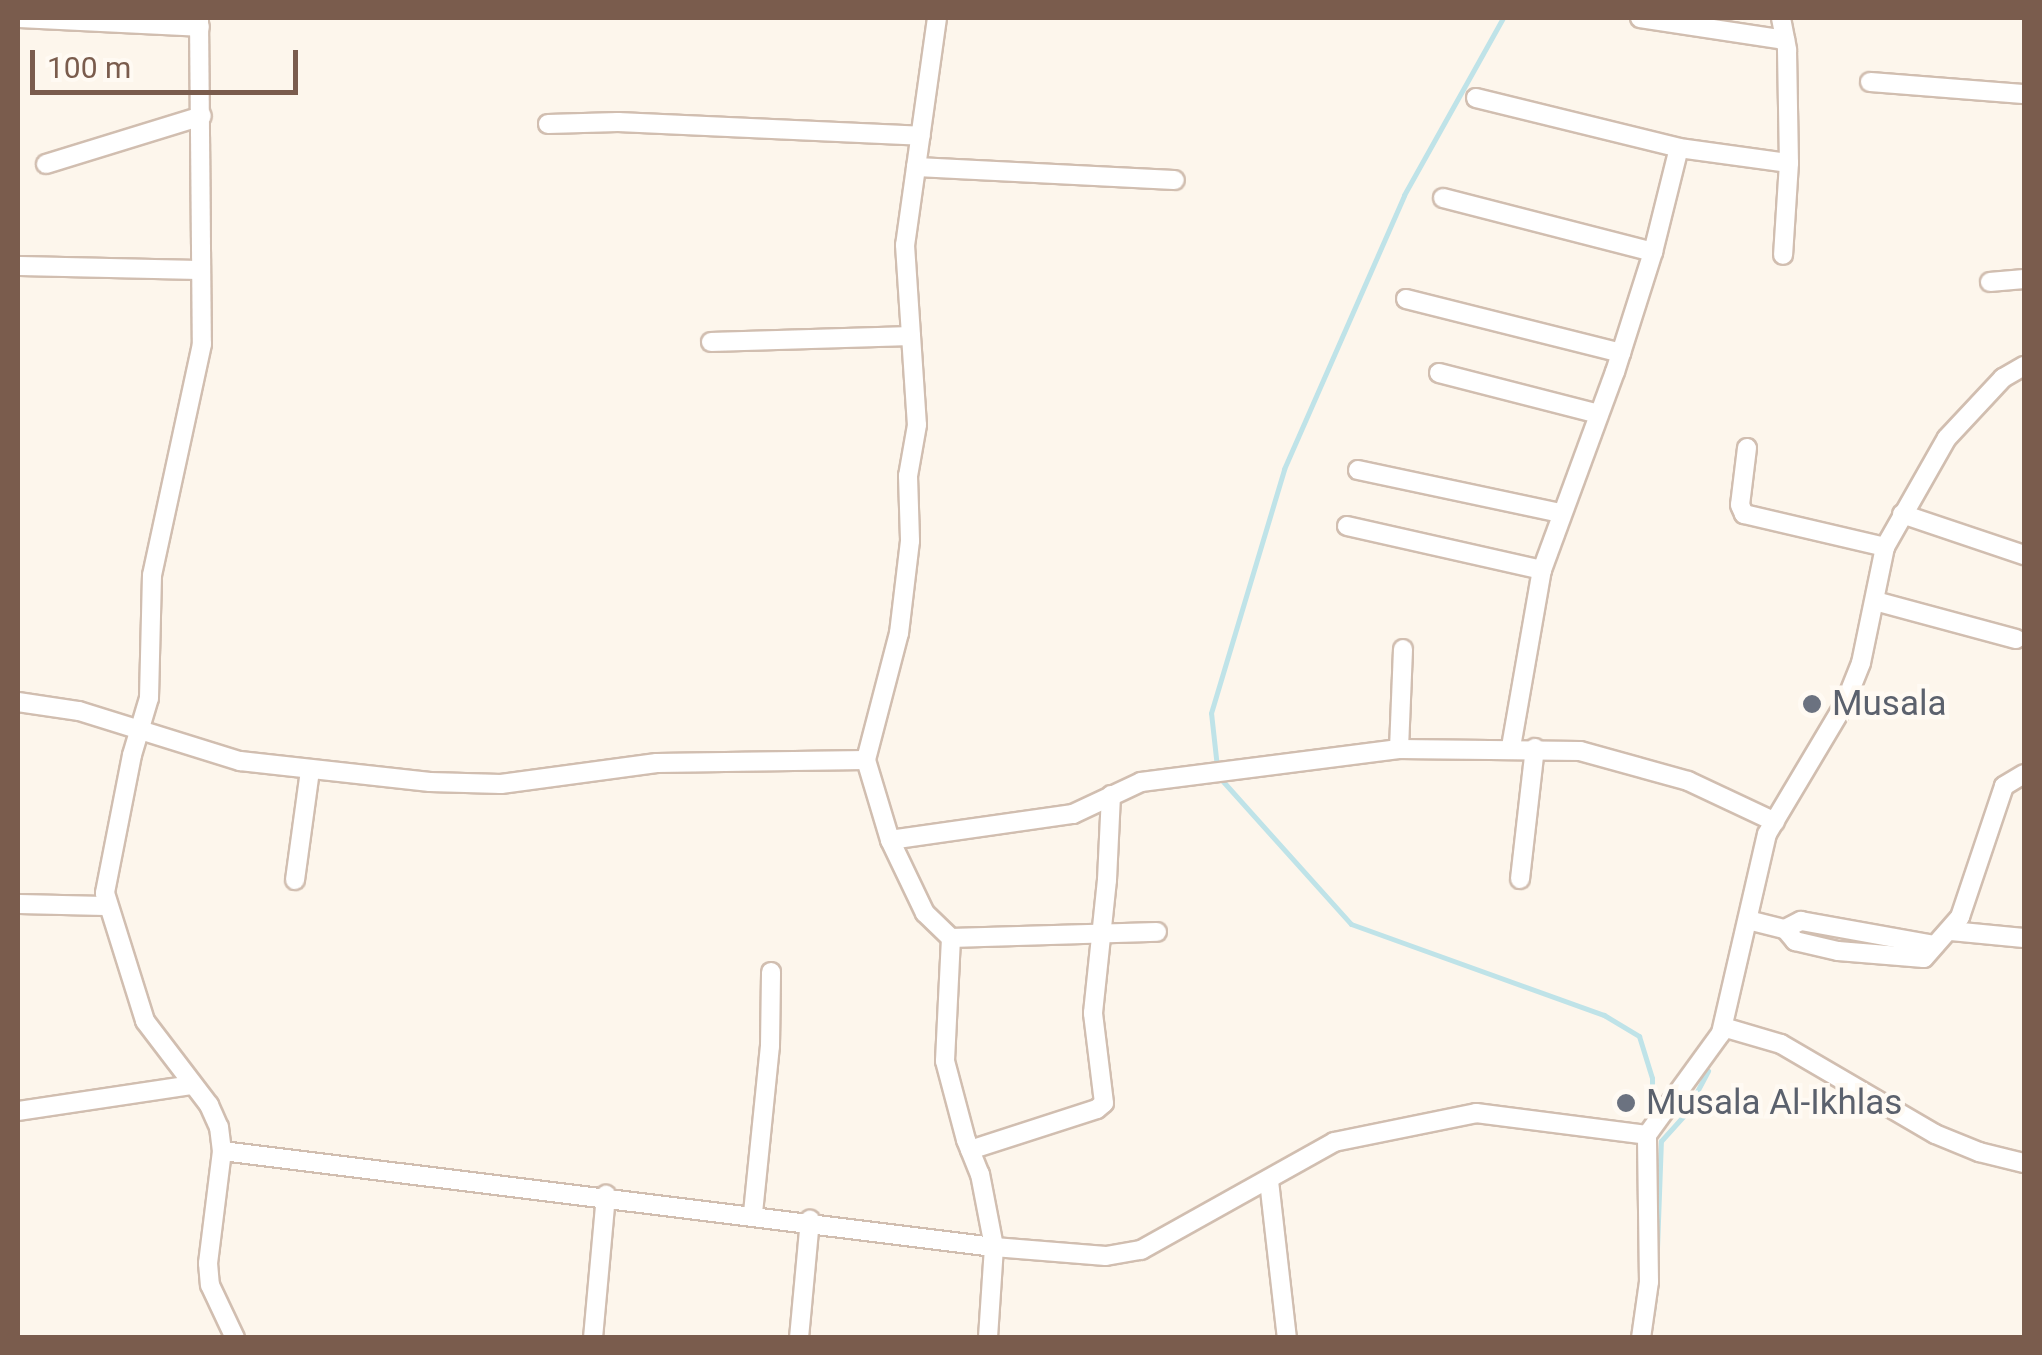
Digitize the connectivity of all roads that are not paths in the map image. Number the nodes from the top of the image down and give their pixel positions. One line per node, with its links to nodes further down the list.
1 (18, 18): 5 (street)
2 (936, 18): 12 (street)
3 (1640, 18): 6 (street)
4 (1781, 18): 6 (street)
5 (199, 22): 10 (street)
6 (1785, 40): 14 (street)
7 (1870, 82): 8 (street)
8 (2024, 94)
9 (1476, 98): 13 (street)
10 (202, 116): 15 (street); 22 (street)
11 (548, 124): 12 (street)
12 (921, 136): 16 (street)
13 (1679, 148): 14 (street); 19 (street)
14 (1790, 163): 20 (street)
15 (46, 164)
16 (916, 167): 17 (street); 26 (street)
17 (1176, 180)
18 (1443, 198): 19 (street)
19 (1653, 252): 28 (street)
20 (1783, 255)
21 (18, 266): 22 (street)
22 (201, 270): 44 (street)
23 (2024, 279): 24 (street)
24 (1990, 282)
25 (1406, 299): 28 (street)
26 (911, 336): 27 (street); 48 (street)
27 (711, 342)
28 (1620, 353): 31 (street)
29 (2024, 366): 35 (street)
30 (1439, 372): 31 (street)
31 (1599, 414): 34 (street)
32 (1747, 448): 37 (street)
33 (1358, 470): 34 (street)
34 (1561, 513): 39 (street)
35 (1902, 514): 37 (street); 38 (street)
36 (1347, 526): 39 (street)
37 (1885, 546): 40 (street)
38 (2024, 556)
39 (1542, 570): 45 (street)
40 (1875, 602): 41 (street); 52 (street)
41 (2016, 639)
42 (1403, 649): 47 (street)
43 (18, 702): 44 (street)
44 (140, 730): 49 (street); 57 (street)
45 (1511, 747): 46 (street); 47 (street)
46 (1535, 748): 52 (street); 54 (street)
47 (1399, 749): 51 (street)
48 (866, 760): 49 (street); 53 (street)
49 (310, 770): 55 (street)
50 (2024, 774): 61 (street)
51 (1111, 795): 53 (street); 63 (street)
52 (1775, 822): 58 (street)
53 (890, 840): 64 (street)
54 (1520, 879)
55 (295, 880)
56 (18, 904): 57 (street)
57 (106, 906): 70 (street)
58 (1748, 920): 59 (street); 69 (street)
59 (1785, 929): 60 (street); 67 (street)
60 (1842, 929): 66 (street); 67 (street)
61 (1951, 930): 65 (street); 66 (street)
62 (1157, 932): 63 (street)
63 (1102, 936): 64 (street); 73 (street)
64 (951, 938): 73 (street)
65 (2024, 938)
66 (1935, 945): 67 (street)
67 (1838, 950)
68 (771, 972): 78 (street)
69 (1723, 1026): 72 (street); 75 (street)
70 (192, 1085): 71 (street); 74 (street)
71 (18, 1112)
72 (1647, 1135): 76 (street); 86 (street)
73 (970, 1150): 80 (street)
74 (222, 1151): 77 (street); 81 (street)
75 (2024, 1163)
76 (1269, 1181): 80 (street); 85 (street)
77 (606, 1196): 78 (street); 82 (street)
78 (752, 1213): 79 (street)
79 (810, 1220): 80 (street); 83 (street)
80 (994, 1246): 84 (street)
81 (235, 1338)
82 (593, 1338)
83 (799, 1338)
84 (988, 1338)
85 (1287, 1338)
86 (1641, 1338)

